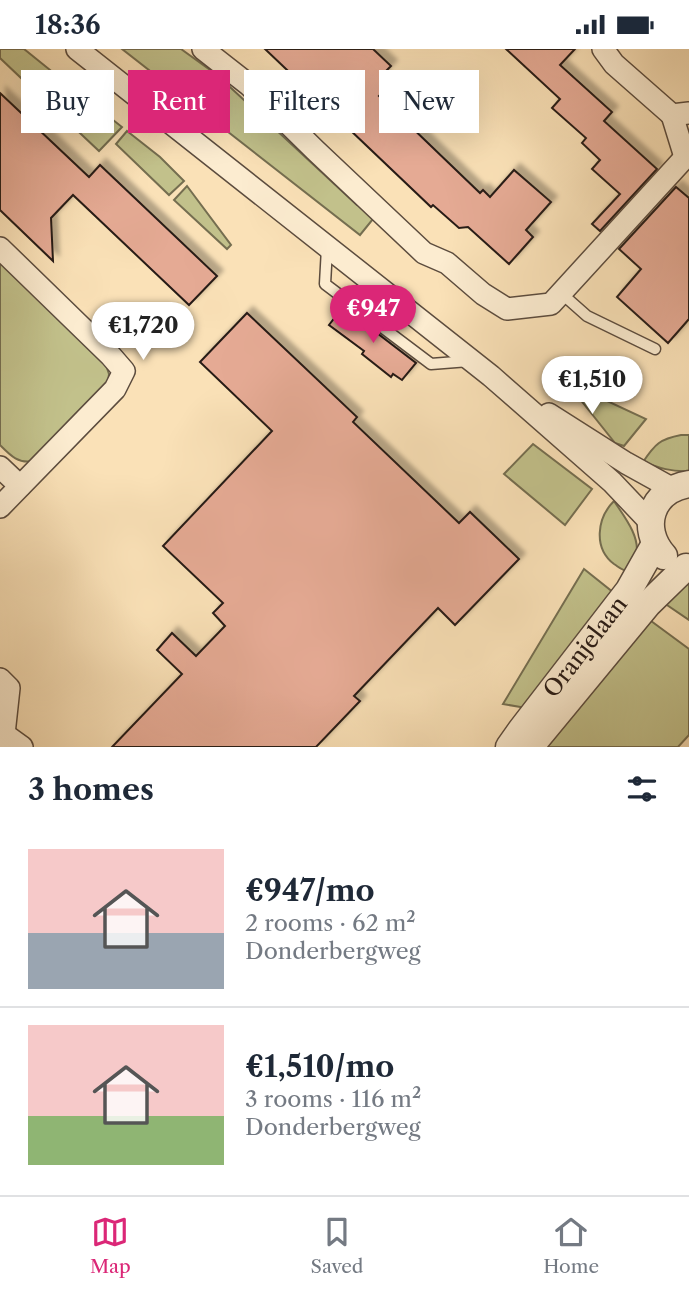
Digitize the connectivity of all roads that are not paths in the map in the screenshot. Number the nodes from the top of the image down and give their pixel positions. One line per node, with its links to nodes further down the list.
1 (77, 49): 7 (street)
2 (204, 49): 8 (street)
3 (603, 49): 4 (street)
4 (681, 114): 5 (street)
5 (687, 155): 8 (street)
6 (0, 248): 13 (street)
7 (327, 248): 10 (street); 10 (lane)
8 (556, 299): 9 (lane)
9 (655, 349)
10 (472, 361): 11 (street)
11 (491, 376): 14 (street); 16 (street)
12 (0, 467): 13 (street)
13 (20, 487): 15 (street)
14 (681, 487): 16 (street, Oranjelaan)
15 (0, 507)
16 (653, 533): 17 (street); 21 (street, Oranjelaan)
17 (688, 567): 22 (street, Oranjelaan)
18 (0, 679): 19 (street)
19 (2, 736): 20 (street)
20 (22, 747)
21 (509, 747)
22 (530, 747)

